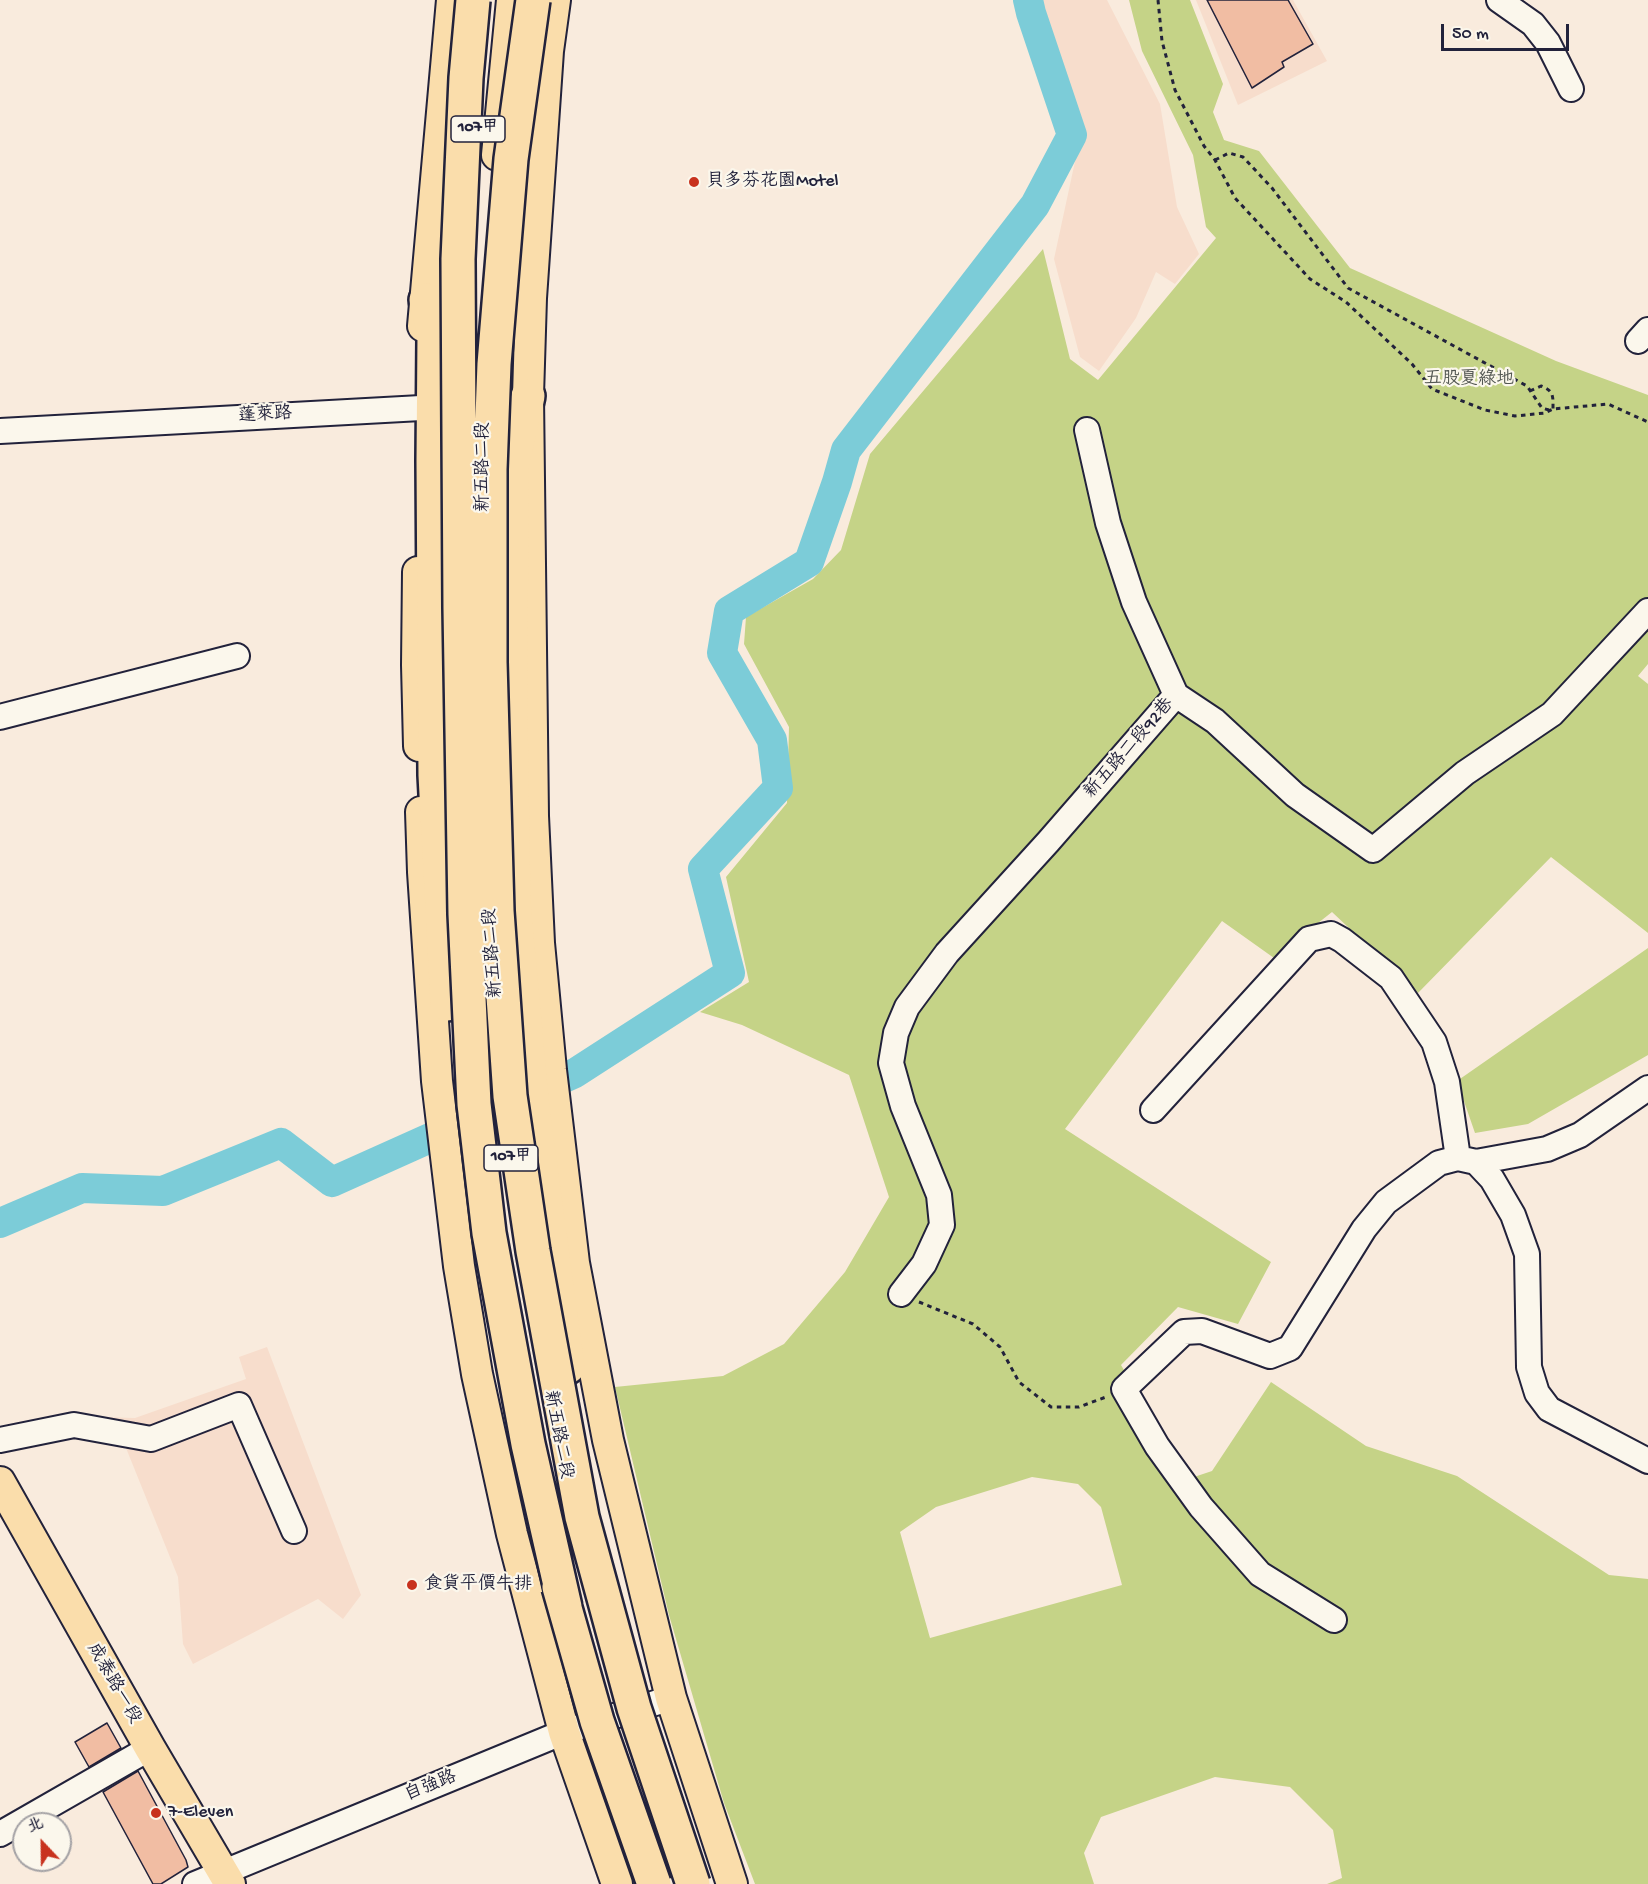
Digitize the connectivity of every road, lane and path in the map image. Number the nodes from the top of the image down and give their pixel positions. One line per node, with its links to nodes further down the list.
1 (452, 0): 12 (main road, 107甲)
2 (473, 0): 37 (highway, bridge)
3 (491, 0): 11 (main road, 新五路二段 / 107甲)
4 (512, 0): 11 (main road, 新五路二段 / 107甲)
5 (533, 0): 36 (highway, bridge)
6 (555, 0): 14 (main road, 107甲)
7 (1158, 0): 10 (path)
8 (1499, 0): 9 (street)
9 (1570, 89)
10 (1215, 160): 13 (path); 16 (path)
11 (481, 258): 15 (main road, 新五路二段 / 107甲)
12 (426, 300): 15 (highway)
13 (1530, 391): 16 (path); 16 (path)
14 (528, 396): 15 (street, 蓬萊路); 36 (highway, bridge); 39 (main road, 107甲)
15 (450, 409): 19 (street, 蓬萊路); 27 (main road, 新五路二段 / 107甲); 33 (main road, 新五路二段 / 107甲); 37 (highway, bridge); 40 (main road, 新五路二段 / 107甲)
16 (1551, 410): 17 (path)
17 (1648, 422)
18 (1087, 430): 22 (street)
19 (0, 431)
20 (1648, 611): 22 (street, 新五路二段92巷)
21 (237, 656): 23 (street)
22 (1176, 695): 28 (street, 新五路二段92巷)
23 (0, 717)
24 (1648, 1088): 26 (street)
25 (1153, 1110): 26 (street)
26 (1467, 1160): 29 (street); 31 (street)
27 (510, 1287): 33 (main road); 40 (main road, 新五路二段 / 107甲)
28 (901, 1294): 29 (path)
29 (1124, 1389): 38 (street)
30 (0, 1440): 35 (street)
31 (1648, 1461)
32 (0, 1482): 34 (main road, 成泰路一段)
33 (501, 1486): 41 (main road, 新五路二段 / 107甲)
34 (8, 1514): 42 (main road, 成泰路一段)
35 (294, 1532)
36 (602, 1593): 50 (highway, bridge)
37 (565, 1607): 47 (highway, bridge)
38 (1334, 1620)
39 (671, 1698): 40 (street, 自強路); 51 (main road, 107甲)
40 (617, 1714): 41 (street, 自強路); 48 (main road, 新五路二段 / 107甲); 49 (main road, 新五路二段 / 107甲)
41 (564, 1732): 44 (street, 自強路); 46 (main road, 新五路二段 / 107甲)
42 (150, 1748): 43 (street); 44 (main road, 成泰路一段)
43 (0, 1834)
44 (226, 1878): 45 (street, 自強路)
45 (195, 1884)
46 (617, 1884)
47 (654, 1884)
48 (664, 1884)
49 (687, 1884)
50 (693, 1884)
51 (732, 1884)

